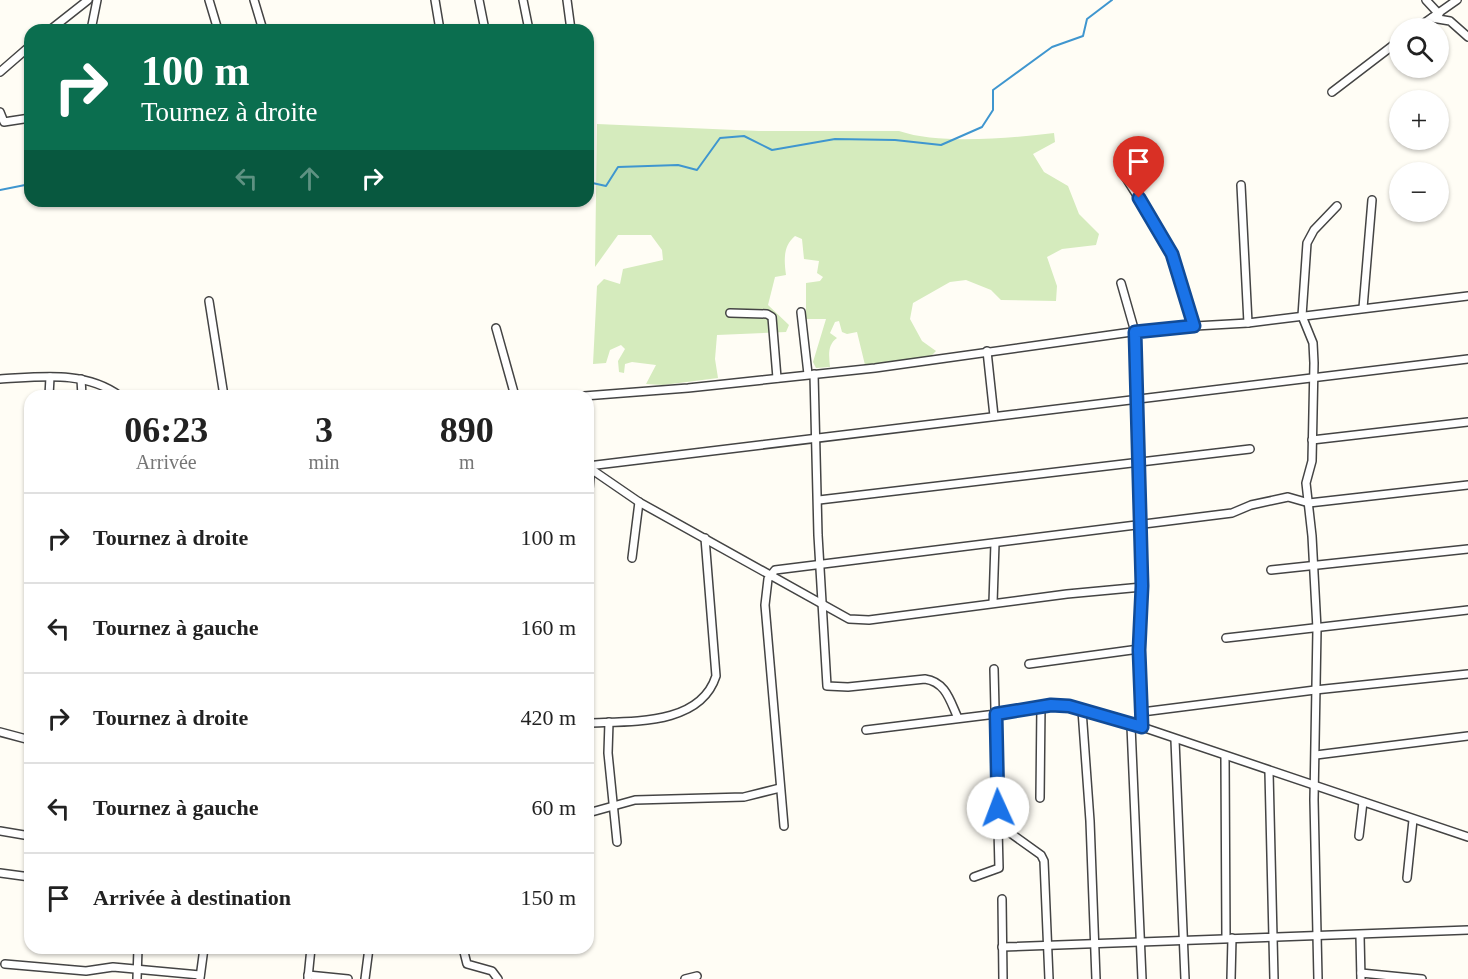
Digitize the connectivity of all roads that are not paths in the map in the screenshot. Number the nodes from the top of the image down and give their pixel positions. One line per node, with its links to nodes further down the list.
1 (88, 0): 14 (street)
2 (97, 0): 15 (street)
3 (209, 0): 16 (street)
4 (254, 0): 17 (street)
5 (435, 0): 18 (street)
6 (479, 0): 19 (street)
7 (523, 0): 20 (street)
8 (567, 0): 21 (street)
9 (1426, 0): 11 (street)
10 (1454, 2): 11 (street); 13 (street)
11 (1436, 16): 12 (street); 13 (street)
12 (1433, 18)
13 (1450, 21): 22 (street)
14 (58, 24)
15 (93, 24)
16 (216, 24)
17 (261, 24)
18 (439, 24)
19 (484, 24)
20 (528, 24)
21 (570, 24)
22 (1468, 37)
23 (1389, 48): 26 (street)
24 (24, 51): 25 (street)
25 (0, 72)
26 (1332, 92)
27 (0, 112): 28 (street)
28 (24, 119)
29 (1126, 178): 41 (street)
30 (1241, 185): 40 (street)
31 (1372, 200): 36 (street)
32 (1338, 206): 39 (street)
33 (1120, 282): 43 (street)
34 (1468, 296): 36 (street)
35 (209, 301): 55 (street)
36 (1363, 308): 39 (street)
37 (801, 312): 46 (street)
38 (730, 313): 49 (street)
39 (1302, 316): 40 (street); 48 (street)
40 (1248, 323): 41 (street)
41 (1194, 326): 43 (street)
42 (496, 327): 56 (street)
43 (1135, 332): 44 (street); 58 (street)
44 (987, 351): 46 (street); 59 (street)
45 (1468, 359): 48 (street)
46 (811, 374): 49 (street); 61 (street)
47 (50, 377): 50 (street); 51 (street); 52 (street)
48 (1314, 377): 58 (street); 62 (street)
49 (777, 378): 57 (street)
50 (81, 379): 53 (street); 54 (street)
51 (0, 380)
52 (49, 390)
53 (82, 390)
54 (112, 390)
55 (223, 390)
56 (513, 390)
57 (594, 395)
58 (1138, 398): 59 (street); 64 (street)
59 (994, 416): 61 (street)
60 (1468, 422): 62 (street)
61 (817, 438): 65 (street); 70 (street)
62 (1312, 440): 72 (street)
63 (1250, 449): 64 (street)
64 (1138, 460): 70 (street); 73 (street)
65 (594, 466)
66 (594, 471): 68 (street)
67 (594, 476): 68 (street)
68 (602, 477): 71 (street)
69 (1468, 485): 72 (street)
70 (819, 500): 78 (street)
71 (639, 502): 74 (street); 77 (street)
72 (1309, 503): 73 (street); 79 (street)
73 (1140, 526): 75 (street); 82 (street)
74 (705, 538): 81 (street); 98 (street)
75 (995, 543): 78 (street); 84 (street)
76 (1468, 549): 79 (street)
77 (633, 558)
78 (819, 563): 81 (street); 83 (street)
79 (1314, 566): 80 (street); 86 (street)
80 (1271, 570)
81 (771, 573): 83 (street); 111 (street)
82 (1142, 586): 84 (street); 88 (street)
83 (821, 603): 84 (street); 97 (street)
84 (993, 603)
85 (1468, 610): 86 (street)
86 (1317, 629): 87 (street); 92 (street)
87 (1226, 638)
88 (1139, 650): 89 (street); 95 (street)
89 (1029, 664)
90 (994, 669): 96 (street)
91 (1468, 674): 92 (street)
92 (1315, 690): 95 (street); 107 (street)
93 (1041, 705): 94 (street); 96 (street); 113 (street)
94 (1082, 710): 100 (street); 138 (street)
95 (1142, 712): 101 (street)
96 (996, 714): 97 (street); 119 (street)
97 (958, 718): 102 (street)
98 (609, 722): 99 (street); 112 (street)
99 (594, 723)
100 (1131, 726): 101 (street); 137 (street)
101 (1142, 727): 106 (street)
102 (866, 730)
103 (0, 732): 105 (street)
104 (1468, 736): 107 (street)
105 (24, 738)
106 (1175, 740): 108 (street); 136 (street)
107 (1316, 755): 110 (street)
108 (1226, 757): 109 (street); 135 (street)
109 (1269, 771): 110 (street); 134 (street)
110 (1316, 787): 115 (street); 132 (street)
111 (780, 788): 114 (street); 120 (street)
112 (613, 795): 114 (street); 116 (street)
113 (1040, 798)
114 (625, 801): 116 (street)
115 (1363, 802): 118 (street); 123 (street)
116 (613, 807): 117 (street); 125 (street)
117 (594, 812)
118 (1413, 820): 124 (street); 129 (street)
119 (999, 825): 128 (street); 139 (street)
120 (784, 826)
121 (0, 831): 122 (street)
122 (24, 835)
123 (1359, 836)
124 (1468, 837)
125 (617, 842)
126 (0, 873): 127 (street)
127 (24, 876)
128 (974, 877)
129 (1407, 878)
130 (1002, 899): 140 (street)
131 (1468, 930): 133 (street)
132 (1319, 936): 133 (street); 134 (street); 164 (street)
133 (1360, 936): 149 (street)
134 (1272, 937): 135 (street); 163 (street)
135 (1229, 938): 136 (street); 162 (street)
136 (1185, 939): 137 (street); 161 (street)
137 (1140, 941): 138 (street); 160 (street)
138 (1095, 943): 139 (street); 159 (street)
139 (1049, 945): 140 (street); 158 (street)
140 (1002, 948): 157 (street)
141 (138, 954): 147 (street)
142 (203, 954): 150 (street)
143 (310, 954): 151 (street)
144 (368, 954): 154 (street)
145 (465, 954): 155 (street)
146 (4, 964): 147 (street)
147 (137, 970): 150 (street); 152 (street)
148 (697, 976): 156 (street)
149 (1361, 976): 165 (street)
150 (200, 977)
151 (308, 977): 153 (street)
152 (137, 979)
153 (348, 979)
154 (365, 979)
155 (498, 979)
156 (685, 979)
157 (1003, 979)
158 (1049, 979)
159 (1096, 979)
160 (1142, 979)
161 (1185, 979)
162 (1231, 979)
163 (1274, 979)
164 (1318, 979)
165 (1422, 979)

